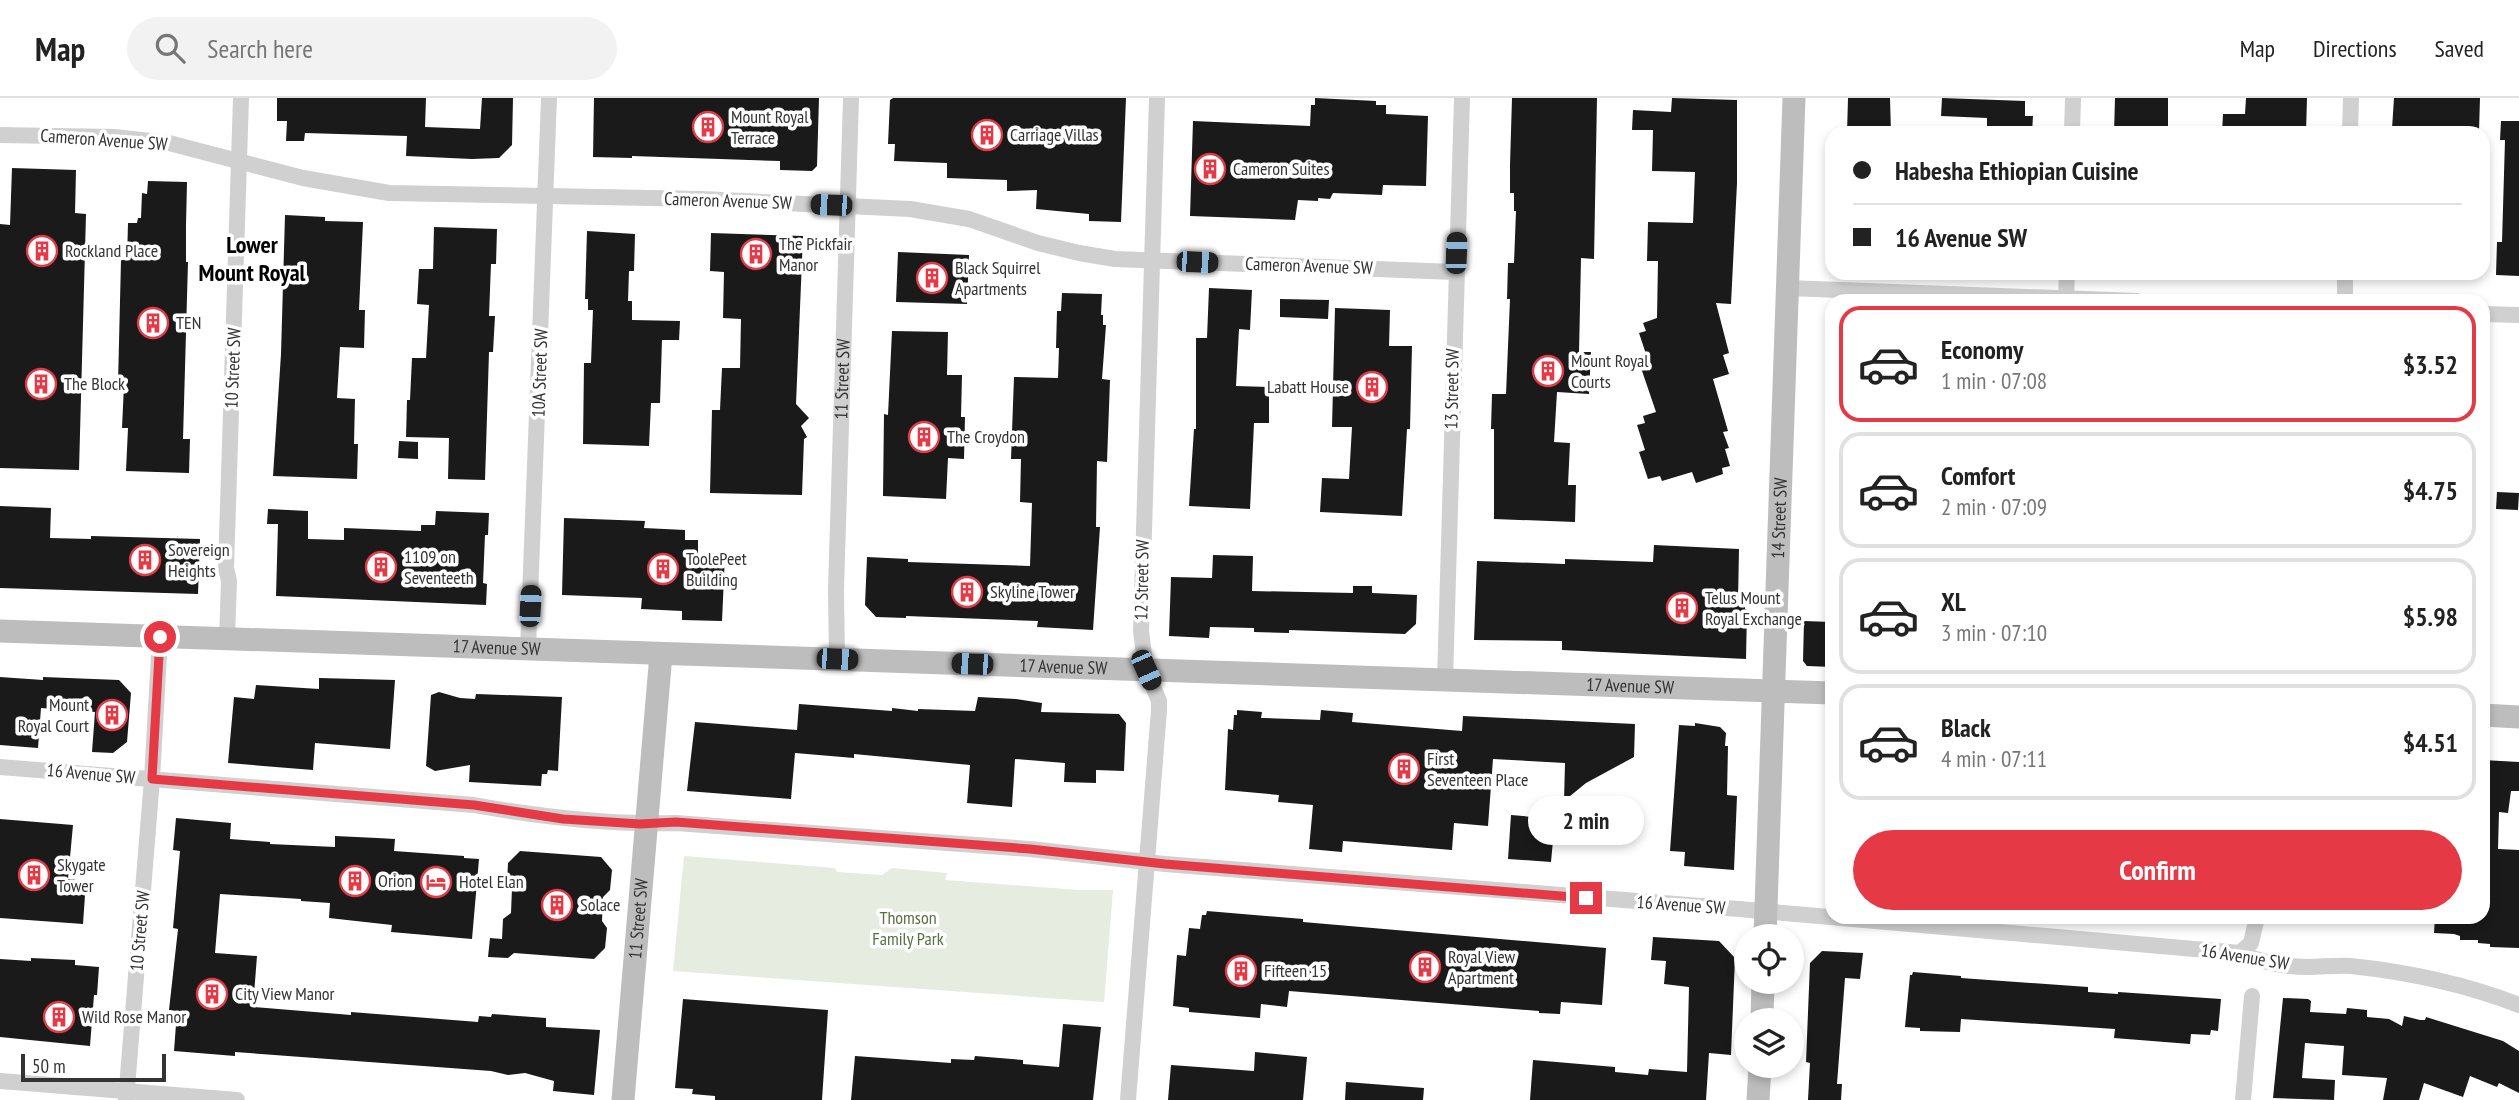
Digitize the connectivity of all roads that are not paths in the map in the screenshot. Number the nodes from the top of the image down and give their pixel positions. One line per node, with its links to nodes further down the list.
1 (241, 98): 12 (street, 10 Street SW)
2 (549, 98): 13 (street, 10A Street SW)
3 (851, 98): 14 (street, 11 Street SW)
4 (1157, 98): 15 (street, 12 Street SW)
5 (1462, 98): 16 (street, 13 Street SW)
6 (1794, 98): 17 (main road, 14 Street SW)
7 (2073, 98): 9 (street)
8 (2351, 98): 10 (street)
9 (2072, 126)
10 (2350, 126)
11 (0, 135): 12 (street, Cameron Avenue SW)
12 (240, 160): 13 (street, Cameron Avenue SW); 23 (street, 10 Street SW)
13 (547, 195): 14 (street, Cameron Avenue SW); 24 (street, 10A Street SW)
14 (847, 205): 15 (street, Cameron Avenue SW); 26 (street, 11 Street SW)
15 (1151, 260): 16 (street, Cameron Avenue SW); 27 (street, 12 Street SW)
16 (1455, 272): 28 (street, 13 Street SW)
17 (1787, 288): 18 (street); 29 (main road, 14 Street SW)
18 (1939, 294)
19 (2490, 314): 20 (street)
20 (2519, 315)
21 (0, 631): 22 (main road, 17 Avenue SW)
22 (160, 637): 23 (main road, 17 Avenue SW); 34 (street, 10 Street SW)
23 (227, 639): 24 (main road, 17 Avenue SW)
24 (528, 649): 25 (main road, 17 Avenue SW)
25 (661, 654): 26 (main road, 17 Avenue SW); 35 (main road, 11 Street SW)
26 (837, 659): 27 (main road, 17 Avenue SW)
27 (1146, 670): 28 (main road, 17 Avenue SW); 36 (street, 12 Street SW)
28 (1445, 680): 29 (main road, 17 Avenue SW)
29 (1773, 691): 30 (main road, 17 Avenue SW); 37 (main road, 14 Street SW)
30 (1825, 693)
31 (2490, 715): 32 (main road)
32 (2519, 717)
33 (0, 767): 34 (street, 16 Avenue SW)
34 (152, 779): 35 (street, 16 Avenue SW); 47 (street, 10 Street SW)
35 (646, 824): 36 (street, 16 Avenue SW); 49 (main road, 11 Street SW)
36 (1146, 862): 37 (street, 16 Avenue SW); 50 (street, 12 Street SW)
37 (1766, 911): 38 (street, 16 Avenue SW); 39 (main road, 14 Street SW)
38 (1825, 916)
39 (1765, 924)
40 (1913, 924): 42 (street, 16 Avenue SW)
41 (2255, 924): 42 (street)
42 (2240, 953): 44 (street, 16 Avenue SW)
43 (2252, 996): 52 (street)
44 (2519, 1005)
45 (1759, 1078): 51 (main road)
46 (0, 1081): 47 (street)
47 (127, 1096): 48 (street)
48 (237, 1100)
49 (623, 1100)
50 (1128, 1100)
51 (1758, 1100)
52 (2243, 1100)

